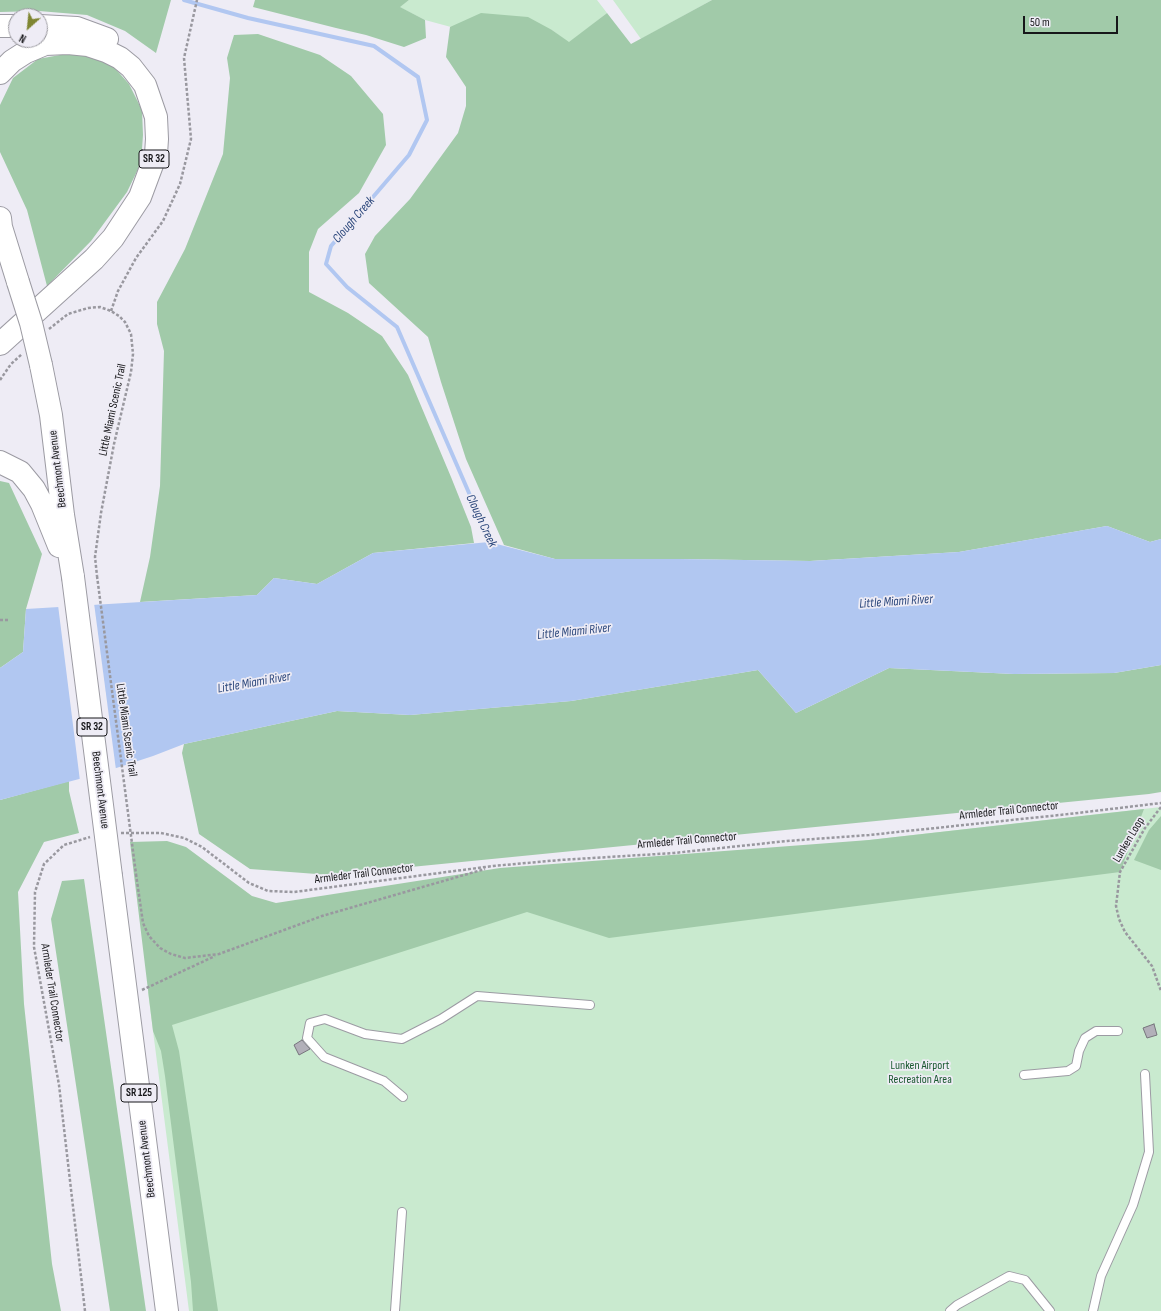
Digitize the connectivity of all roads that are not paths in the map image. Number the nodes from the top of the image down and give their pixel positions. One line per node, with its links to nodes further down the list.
1 (48, 26): 5 (highway)
2 (0, 73): 4 (highway, SR 32)
3 (0, 222): 7 (highway, Beechmont Avenue / SR 32, bridge)
4 (0, 344)
5 (0, 359)
6 (0, 462): 7 (highway, SR 32)
7 (72, 577): 8 (highway, Beechmont Avenue / SR 32, bridge)
8 (111, 876): 15 (highway, Beechmont Avenue / SR 125)
9 (590, 1005): 13 (lane)
10 (1118, 1032): 12 (lane)
11 (1145, 1074): 19 (lane)
12 (1024, 1076)
13 (403, 1096)
14 (402, 1212): 16 (lane)
15 (166, 1311)
16 (395, 1311)
17 (950, 1311): 18 (lane)
18 (1050, 1311)
19 (1093, 1311)

